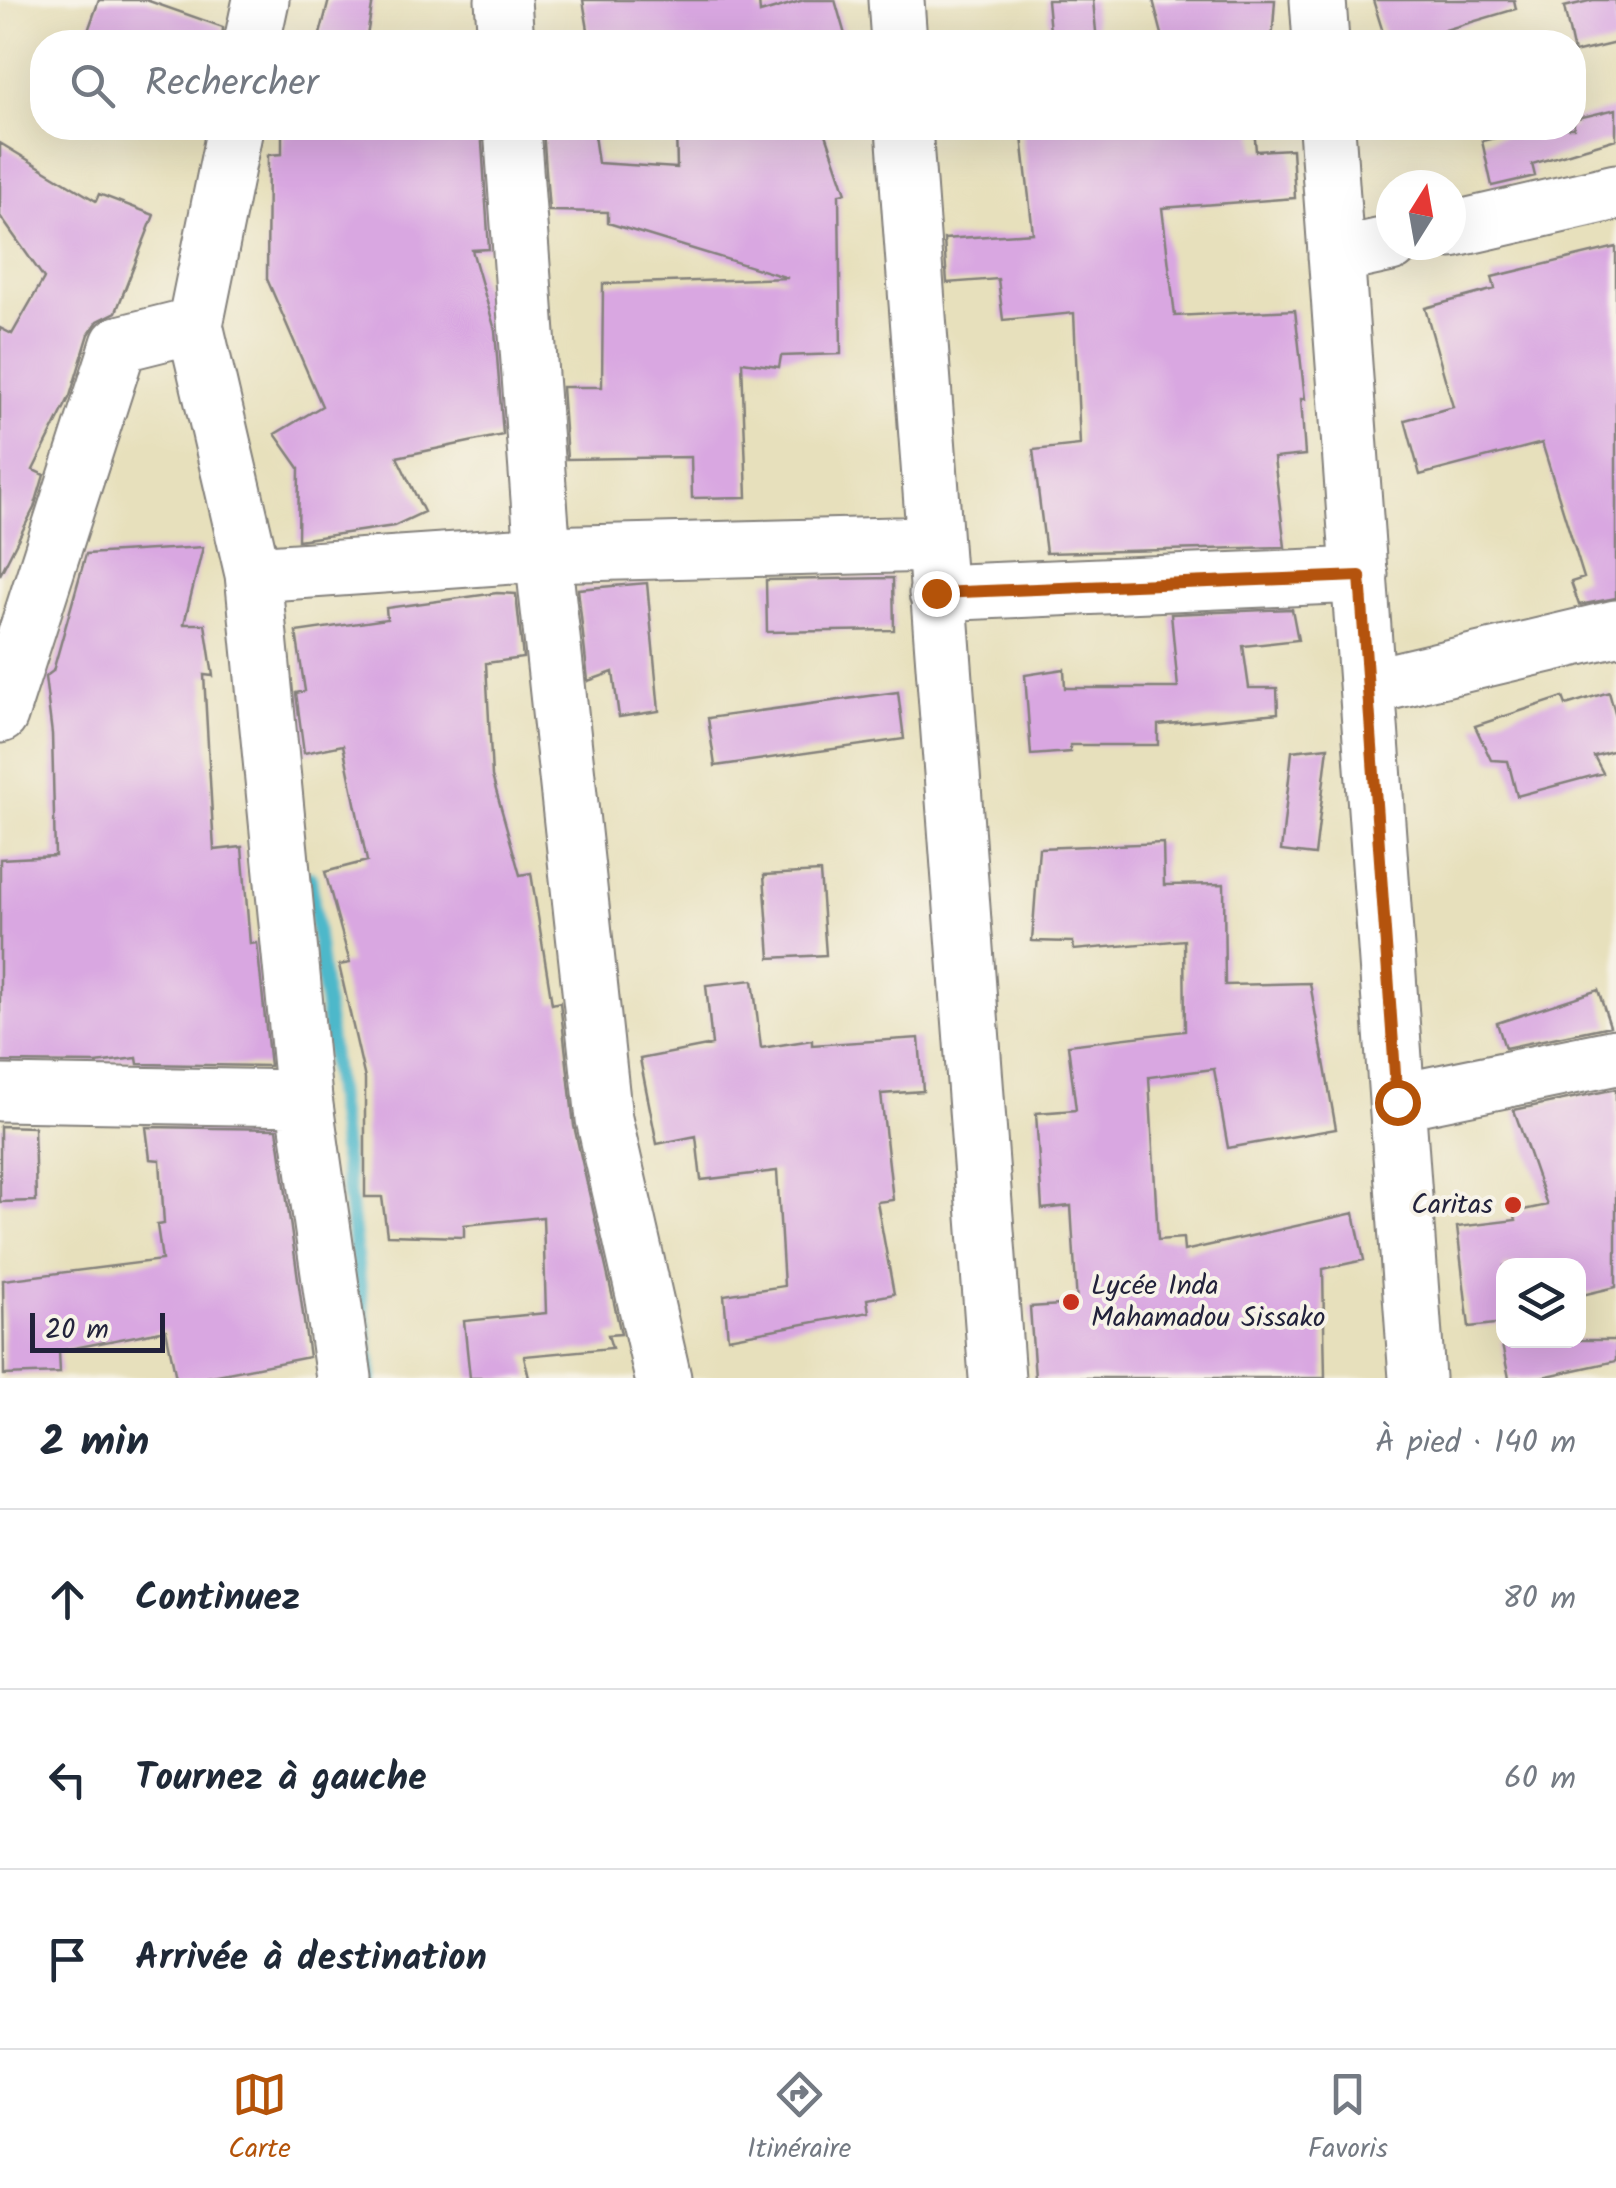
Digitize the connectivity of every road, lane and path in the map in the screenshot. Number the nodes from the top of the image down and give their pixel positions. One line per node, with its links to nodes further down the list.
1 (260, 0): 5 (street)
2 (503, 0): 6 (street)
3 (896, 0): 7 (street)
4 (1318, 0): 8 (street)
5 (254, 30)
6 (505, 30)
7 (898, 30)
8 (1321, 30)
9 (233, 140): 17 (street)
10 (513, 140): 18 (street)
11 (905, 140): 19 (street)
12 (1328, 140): 16 (street)
13 (1616, 192): 14 (street)
14 (1466, 227)
15 (1376, 247): 16 (street)
16 (1336, 256): 21 (street)
17 (195, 325): 20 (street); 24 (street)
18 (542, 554): 19 (street); 20 (street); 30 (street)
19 (934, 569): 21 (street); 31 (street)
20 (253, 574): 27 (street)
21 (1360, 576): 23 (street)
22 (1616, 628): 23 (street)
23 (1368, 688): 28 (street)
24 (0, 715)
25 (1616, 1057): 28 (street)
26 (0, 1093): 27 (street)
27 (304, 1098): 29 (street)
28 (1397, 1102): 32 (street)
29 (344, 1378)
30 (663, 1378)
31 (997, 1378)
32 (1417, 1378)

